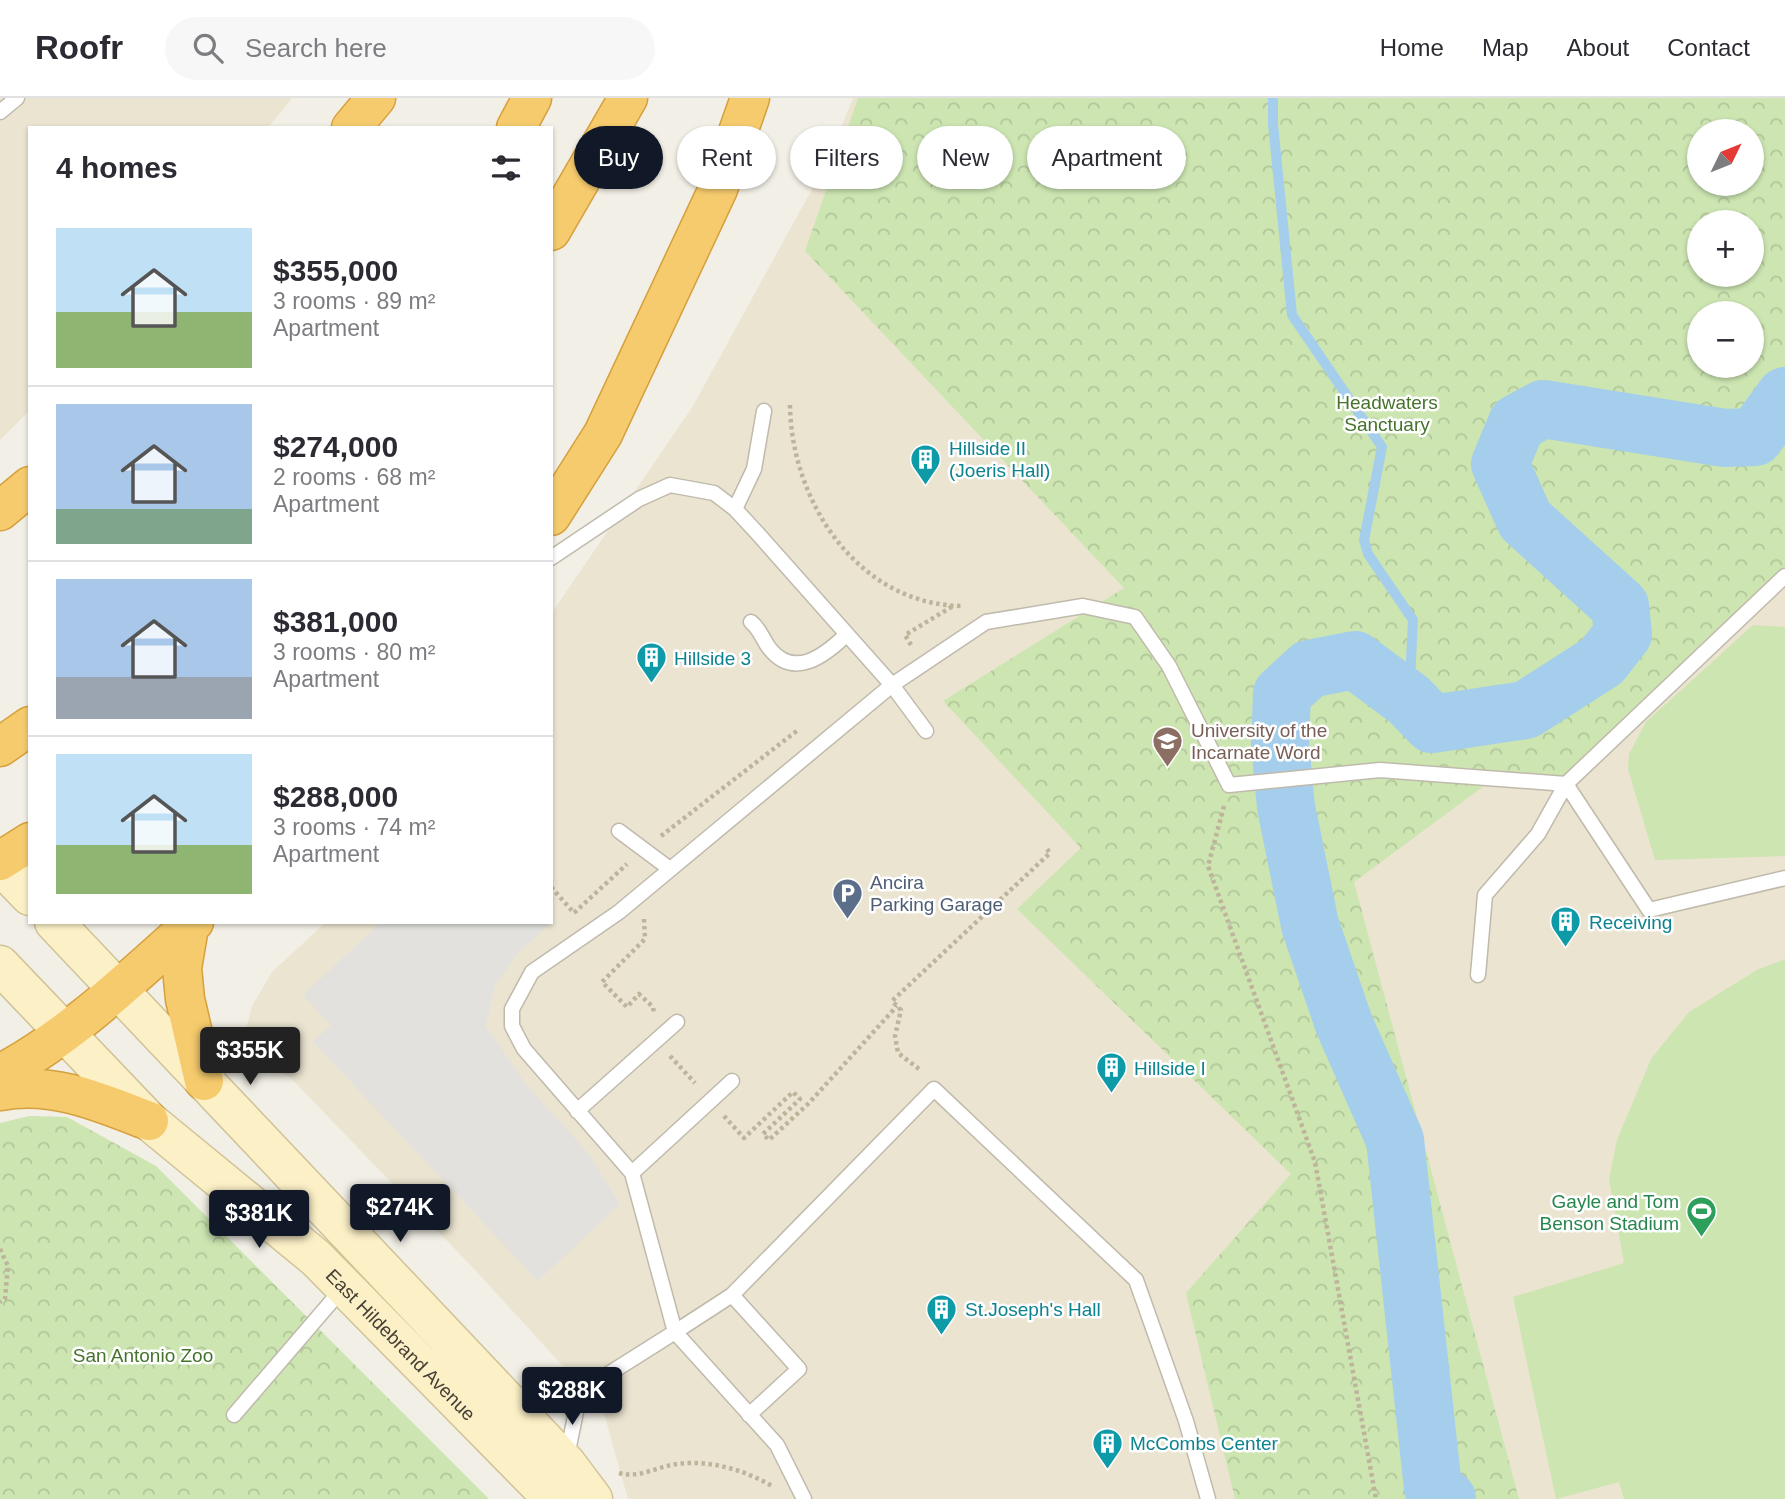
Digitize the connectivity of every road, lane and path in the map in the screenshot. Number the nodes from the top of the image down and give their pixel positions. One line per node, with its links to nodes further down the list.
1 (17, 98): 6 (lane)
2 (376, 98): 7 (highway)
3 (533, 98): 8 (highway)
4 (628, 98): 9 (highway)
5 (750, 98): 15 (highway)
6 (0, 112)
7 (353, 126)
8 (517, 126)
9 (553, 228)
10 (790, 405): 18 (path)
11 (764, 411): 13 (lane)
12 (28, 488): 14 (highway)
13 (735, 509): 16 (lane); 21 (lane)
14 (0, 511)
15 (553, 513)
16 (553, 557)
17 (1785, 576): 28 (lane)
18 (953, 606): 19 (path); 22 (path)
19 (964, 606)
20 (751, 621): 21 (lane)
21 (845, 636): 22 (lane)
22 (875, 668): 23 (lane)
23 (891, 685): 26 (lane); 29 (lane); 35 (lane)
24 (806, 723): 32 (path)
25 (28, 727): 27 (highway)
26 (926, 731)
27 (0, 747)
28 (1566, 784): 29 (lane); 36 (lane); 43 (lane)
29 (1229, 785): 73 (path)
30 (619, 831): 32 (lane)
31 (28, 843): 34 (highway)
32 (644, 849): 35 (lane); 37 (path)
33 (1046, 849): 45 (path)
34 (0, 863): 38 (main road)
35 (670, 869): 39 (lane)
36 (1785, 878)
37 (553, 889)
38 (28, 895)
39 (629, 903): 48 (path); 55 (lane)
40 (56, 924): 44 (main road, East Hildebrand Avenue)
41 (192, 925): 44 (highway); 51 (highway)
42 (0, 965): 47 (main road, East Hildebrand Avenue)
43 (1478, 975)
44 (118, 990): 47 (highway); 51 (main road, East Hildebrand Avenue)
45 (897, 1006): 49 (path); 54 (path)
46 (677, 1022): 48 (lane)
47 (65, 1033): 50 (highway); 56 (main road, East Hildebrand Avenue)
48 (656, 1040): 54 (path); 55 (lane)
49 (919, 1069)
50 (0, 1074)
51 (204, 1081): 64 (main road, East Hildebrand Avenue)
52 (732, 1081): 54 (lane)
53 (0, 1091): 56 (highway)
54 (710, 1101): 57 (lane)
55 (577, 1111): 57 (lane)
56 (149, 1121): 59 (main road, East Hildebrand Avenue)
57 (632, 1173): 62 (lane)
58 (0, 1250): 61 (path)
59 (343, 1287): 65 (lane); 70 (main road, East Hildebrand Avenue)
60 (732, 1295): 62 (lane); 66 (lane); 72 (lane)
61 (0, 1302)
62 (675, 1332): 63 (lane); 66 (lane)
63 (580, 1392): 64 (lane); 67 (lane)
64 (502, 1396): 67 (main road, East Hildebrand Avenue)
65 (234, 1415)
66 (749, 1415): 71 (lane)
67 (566, 1463): 68 (main road, East Hildebrand Avenue)
68 (602, 1485): 69 (path)
69 (781, 1489)
70 (553, 1499)
71 (804, 1499)
72 (1208, 1499)
73 (1376, 1499)

